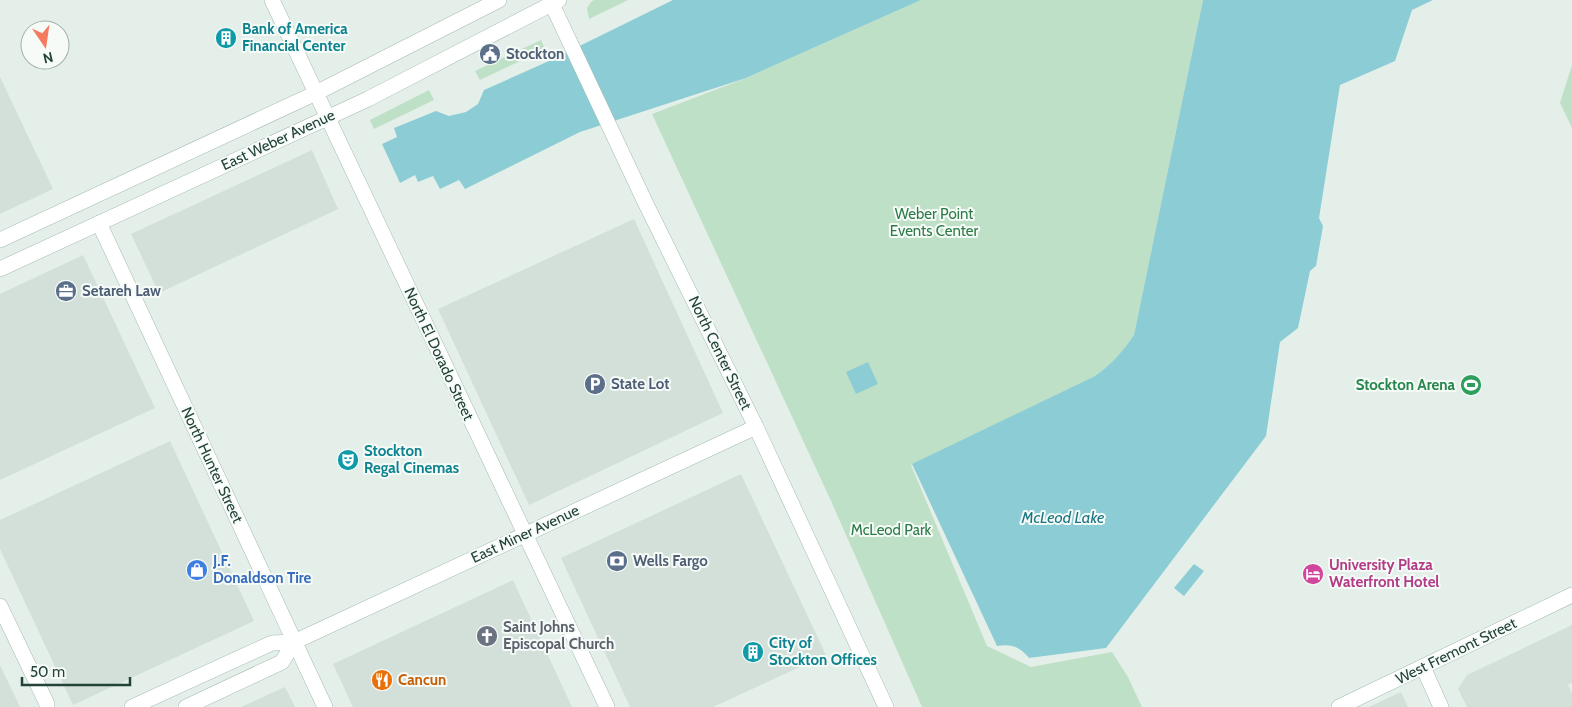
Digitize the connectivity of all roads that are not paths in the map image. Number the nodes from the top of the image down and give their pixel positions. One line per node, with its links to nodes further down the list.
1 (272, 0): 4 (main road, North El Dorado Street)
2 (499, 0): 4 (main road, East Weber Avenue)
3 (554, 1): 5 (main road, East Weber Avenue); 9 (main road, North Center Street)
4 (316, 93): 5 (main road, North El Dorado Street); 7 (main road, East Weber Avenue)
5 (327, 118): 6 (main road, East Weber Avenue); 10 (main road, North El Dorado Street)
6 (99, 223): 8 (main road, East Weber Avenue); 13 (main road, North Hunter Street)
7 (0, 240)
8 (0, 269)
9 (756, 427): 10 (main road, East Miner Avenue); 20 (main road, North Center Street)
10 (524, 534): 13 (main road, East Miner Avenue); 19 (main road, North El Dorado Street)
11 (1572, 595): 14 (main road, West Fremont Street)
12 (0, 606): 15 (main road)
13 (294, 642): 16 (main road, East Miner Avenue); 17 (main road); 18 (main road, North Hunter Street)
14 (1422, 667): 21 (main road, West Fremont Street); 22 (main road)
15 (49, 706)
16 (132, 707)
17 (186, 707)
18 (325, 707)
19 (607, 707)
20 (886, 707)
21 (1339, 707)
22 (1442, 707)

